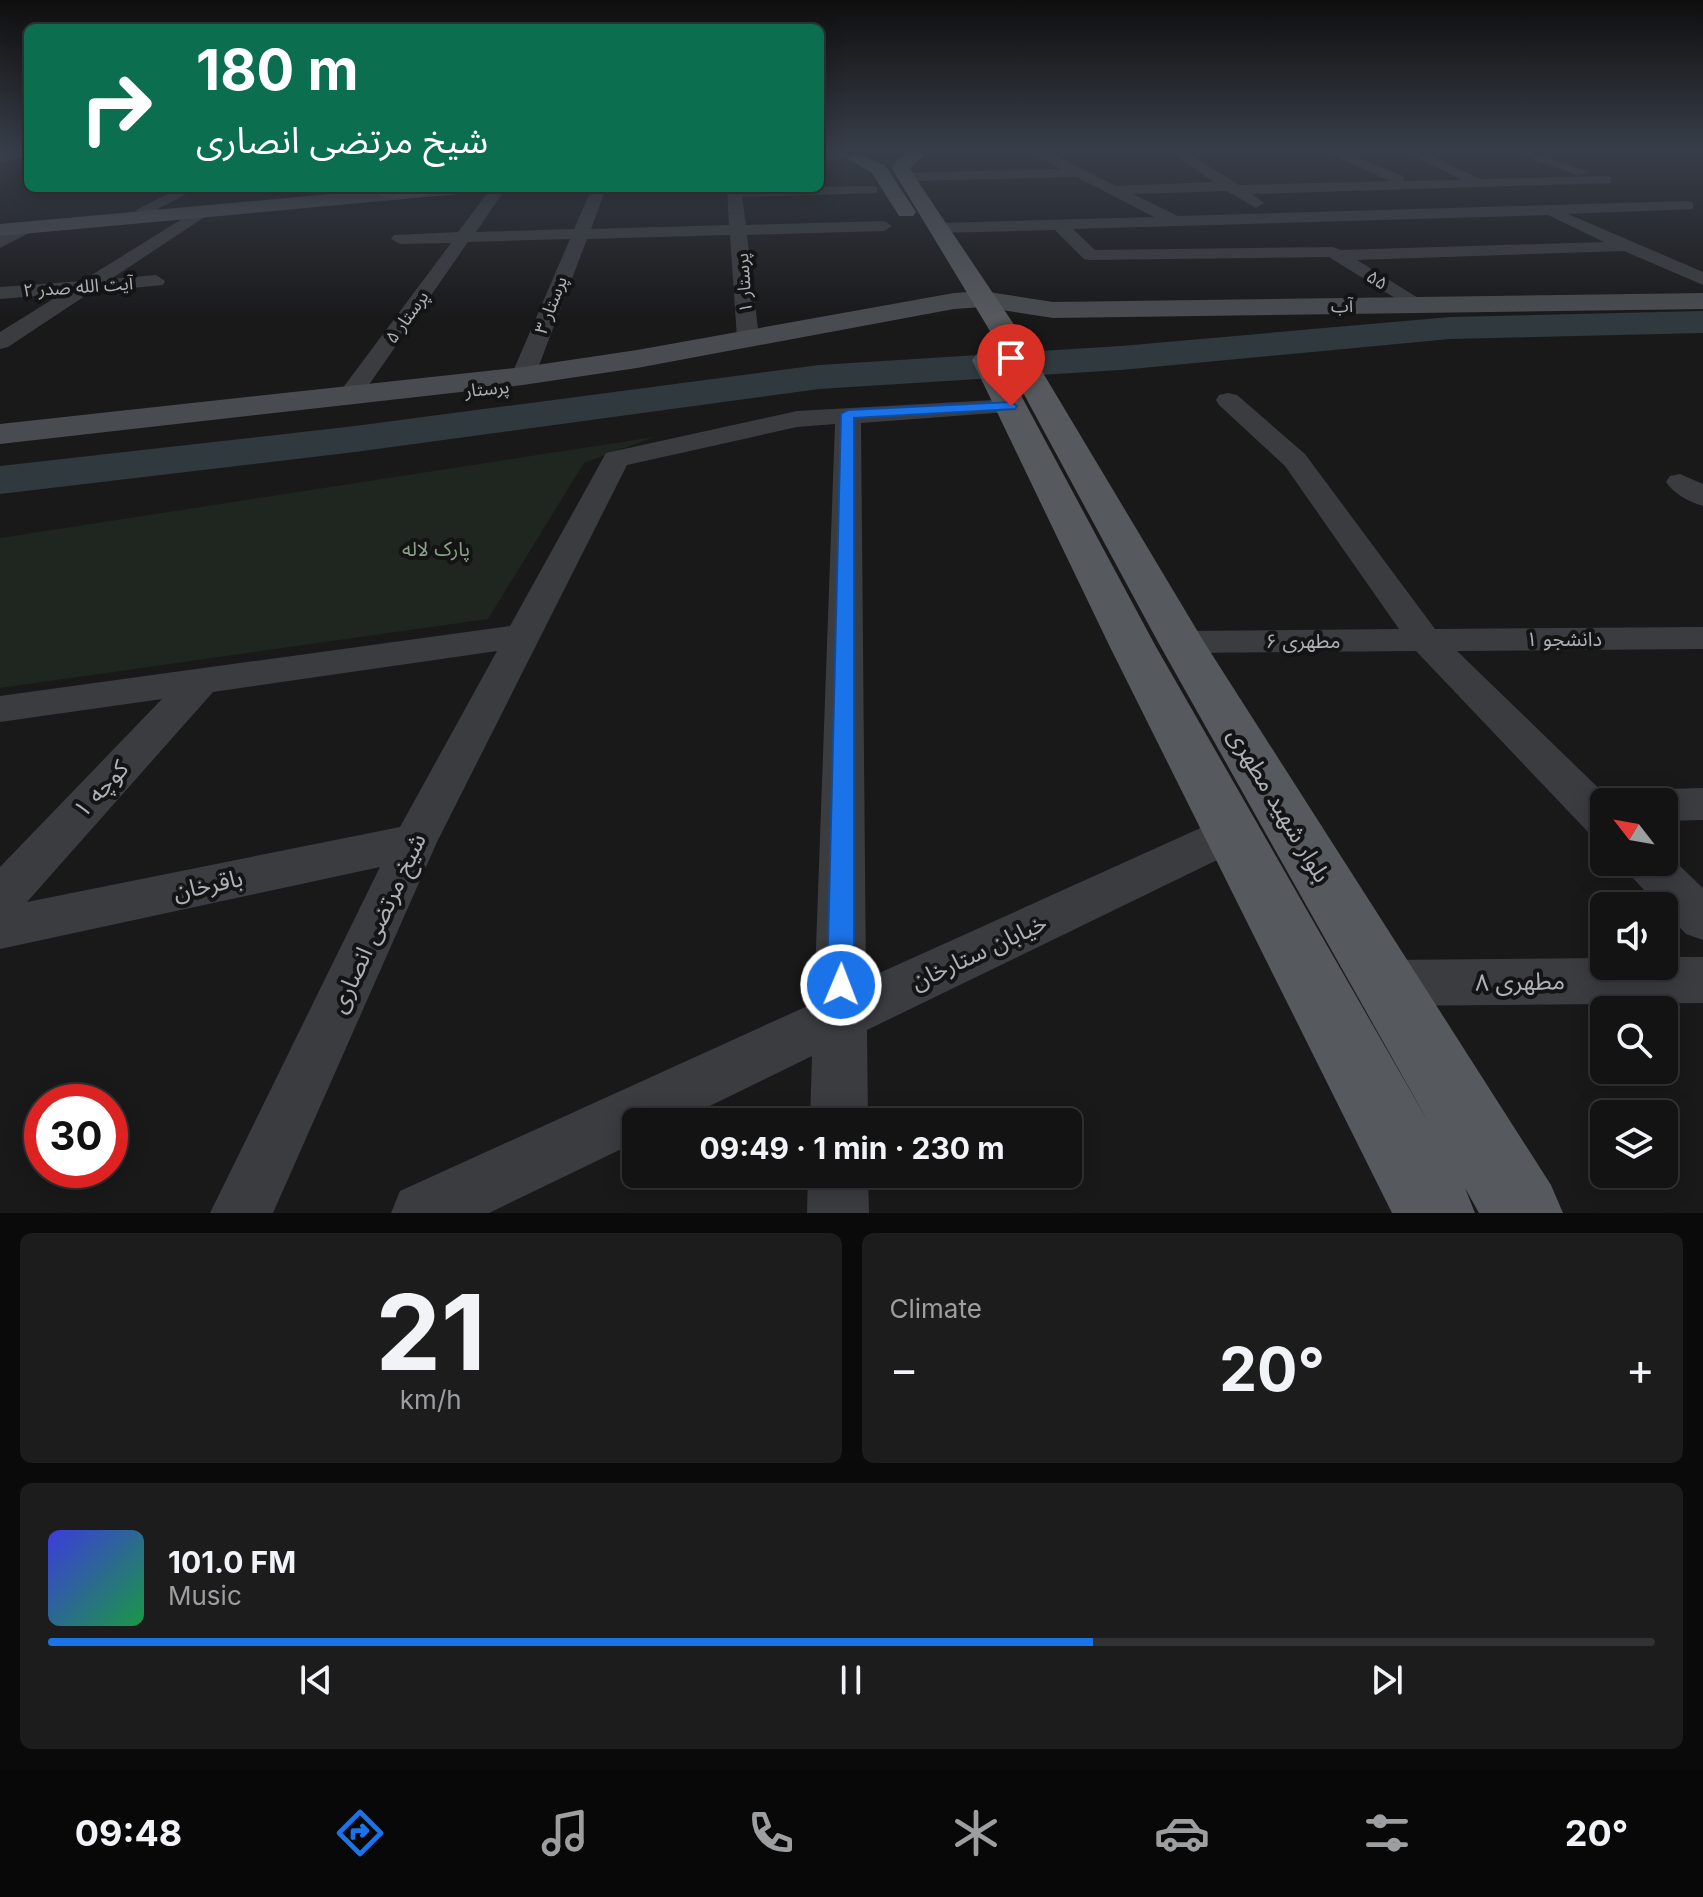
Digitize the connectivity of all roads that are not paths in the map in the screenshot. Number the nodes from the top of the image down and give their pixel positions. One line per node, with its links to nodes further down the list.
1 (153, 206): 13 (street)
2 (196, 206): 13 (street)
3 (248, 206): 14 (street)
4 (487, 206): 25 (street, پرستار ۵)
5 (591, 206): 24 (street, پرستار ۳)
6 (737, 206): 21 (street, پرستار ۱)
7 (903, 206): 36 (main road)
8 (932, 206): 23 (main road)
9 (1144, 206): 17 (street)
10 (1259, 206): 16 (street, ۵۵)
11 (1534, 206): 15 (street)
12 (1698, 209): 15 (street)
13 (144, 210): 20 (street)
14 (203, 211): 22 (street); 32 (street)
15 (1546, 211): 16 (street); 28 (street)
16 (1281, 220): 17 (street); 29 (street, ۵۵)
17 (1179, 223): 18 (street)
18 (1060, 225): 23 (street); 29 (street)
19 (884, 226): 21 (street)
20 (0, 227): 22 (street)
21 (740, 227): 24 (street); 37 (street, پرستار ۱)
22 (25, 228): 27 (street)
23 (939, 228): 36 (main road)
24 (579, 233): 25 (street); 39 (street, پرستار ۳)
25 (465, 236): 26 (street); 40 (street, پرستار ۵)
26 (400, 239)
27 (0, 243)
28 (1629, 247): 29 (street); 30 (street)
29 (1336, 254): 35 (street, ۵۵)
30 (1703, 279)
31 (156, 281): 32 (street, آیت الله صدر ۲)
32 (88, 285): 33 (street, آیت الله صدر ۲); 38 (street)
33 (0, 293)
34 (1703, 304): 35 (street, آب); 36 (street, آب)
35 (1416, 305): 36 (street, آب)
36 (971, 314): 37 (street, پرستار); 41 (main road); 45 (street, پرستار)
37 (748, 338): 39 (street, پرستار)
38 (0, 342)
39 (523, 376): 40 (street, پرستار)
40 (348, 397): 44 (street, پرستار)
41 (1019, 399): 43 (street, شیخ مرتضی انصاری); 49 (main road, بلوار شهید مطهری); 55 (main road)
42 (1228, 400): 48 (street)
43 (848, 414): 46 (street, شیخ مرتضی انصاری); 63 (street)
44 (0, 434)
45 (0, 441)
46 (522, 636): 50 (street); 56 (street, شیخ مرتضی انصاری)
47 (1703, 638): 48 (street, دانشجو ۱)
48 (1425, 640): 49 (street, مطهری ۶); 52 (street)
49 (1181, 642): 62 (main road, بلوار شهید مطهری)
50 (202, 680): 51 (street); 58 (street, کوچه ۱)
51 (4, 711)
52 (1590, 801)
53 (1703, 804): 54 (street)
54 (1678, 805)
55 (1232, 833): 63 (street, خیابان ستارخان); 69 (main road)
56 (415, 842): 60 (street, باقرخان); 66 (street, شیخ مرتضی انصاری)
57 (1660, 876): 59 (street)
58 (0, 899)
59 (1703, 919)
60 (0, 928)
61 (1703, 980): 62 (street, مطهری ۸)
62 (1386, 983): 70 (main road, بلوار شهید مطهری)
63 (840, 1017): 64 (street); 67 (street, خیابان ستارخان)
64 (839, 1108)
65 (838, 1188): 68 (street)
66 (241, 1213)
67 (422, 1213)
68 (838, 1213)
69 (1435, 1213)
70 (1523, 1213)

